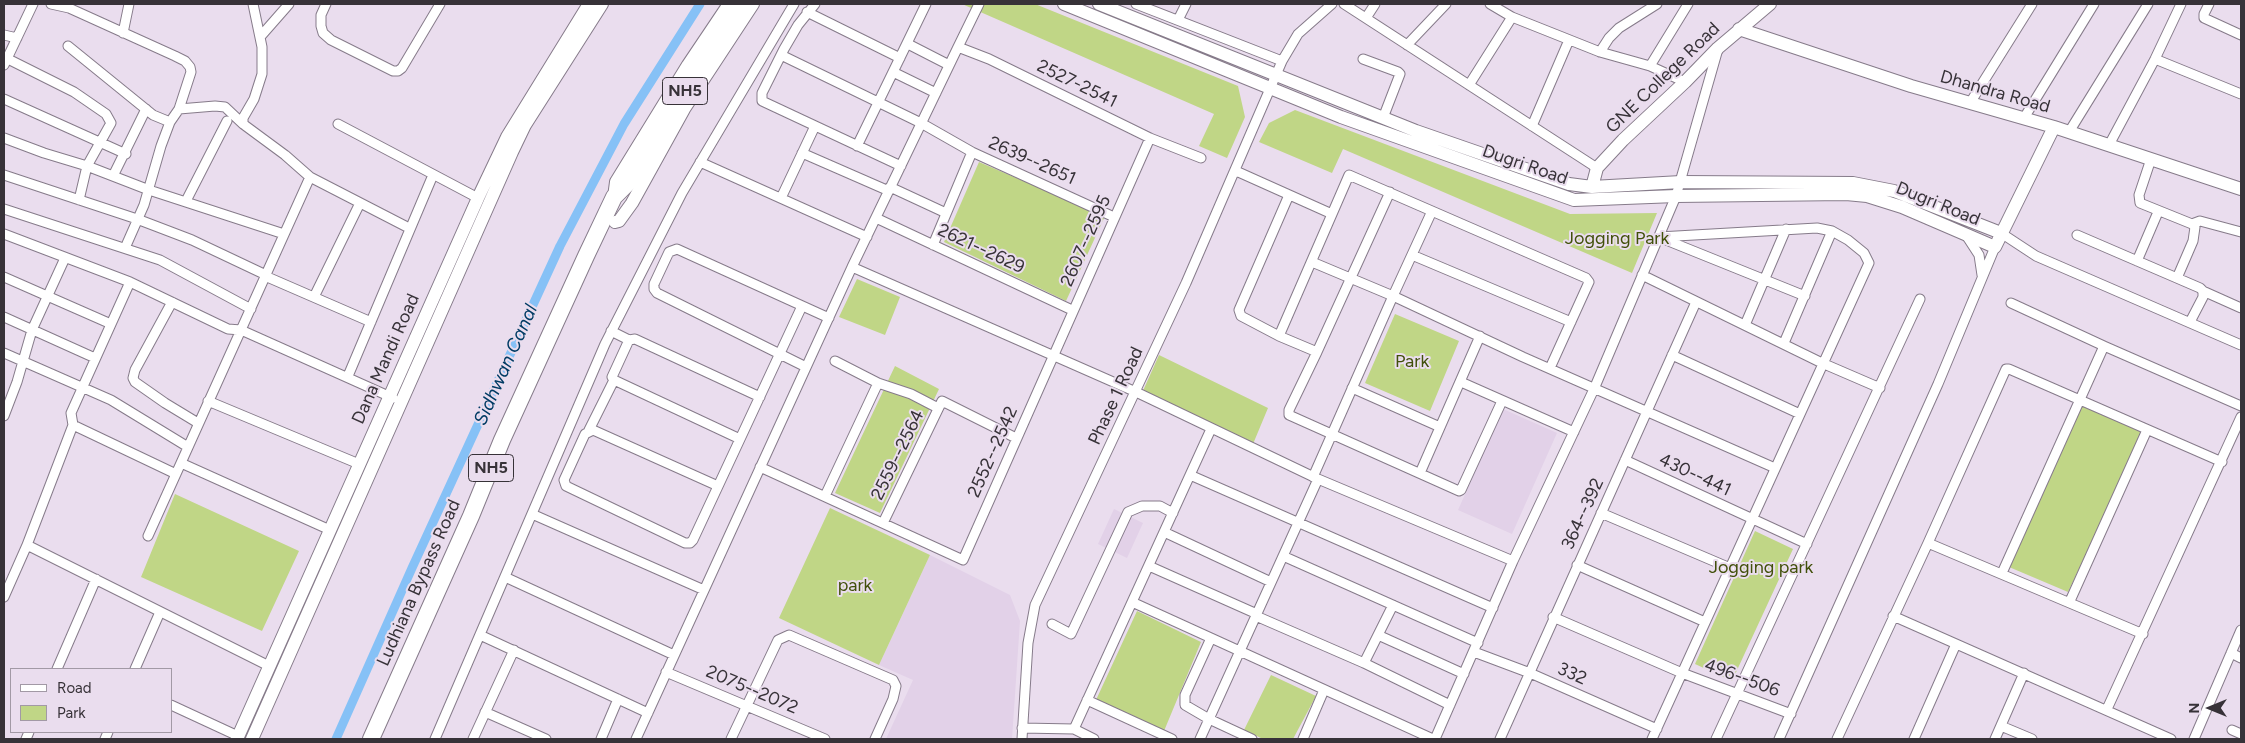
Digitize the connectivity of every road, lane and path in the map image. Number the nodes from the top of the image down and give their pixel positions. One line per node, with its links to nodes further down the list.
1 (33, 4): 43 (street)
2 (51, 4): 39 (street)
3 (129, 4): 39 (street)
4 (252, 4): 42 (street)
5 (289, 4): 42 (street)
6 (326, 4): 7 (street)
7 (440, 4)
8 (588, 4): 111 (street, Dana Mandi Road)
9 (602, 4): 205 (street)
10 (729, 4): 110 (street)
11 (742, 4): 101 (highway, NH5)
12 (753, 4): 124 (street)
13 (794, 4): 92 (street)
14 (815, 4): 34 (street)
15 (926, 4): 45 (street)
16 (979, 4): 48 (street)
17 (1064, 4): 63 (street, Dugri Road)
18 (1099, 4): 60 (street, Dugri Road)
19 (1136, 4): 37 (street)
20 (1186, 4): 37 (street)
21 (1332, 4): 55 (street, Phase 1 Road)
22 (1344, 4): 36 (street)
23 (1375, 4): 36 (street)
24 (1446, 4): 46 (street)
25 (1490, 4): 35 (street)
26 (1658, 4): 50 (street)
27 (1688, 4): 58 (street)
28 (1770, 4): 38 (street, GNE College Road)
29 (2032, 4): 68 (street)
30 (2094, 4): 72 (street)
31 (2148, 4): 81 (street)
32 (2181, 4): 54 (street)
33 (2209, 4): 41 (street)
34 (807, 12): 51 (street); 52 (street)
35 (1512, 17): 44 (street); 62 (street)
36 (1366, 18): 46 (street)
37 (1178, 20): 55 (street)
38 (1739, 30): 49 (street, GNE College Road); 68 (street, Dhandra Road)
39 (124, 33): 70 (street)
40 (4, 35): 43 (street)
41 (2241, 35)
42 (260, 37): 76 (street)
43 (17, 38): 56 (street)
44 (1569, 40): 50 (street); 79 (street)
45 (908, 44): 52 (street); 57 (street)
46 (1407, 45): 62 (street)
47 (68, 46): 69 (street)
48 (958, 47): 57 (street); 83 (street, 2527-2541)
49 (1718, 48): 61 (street, GNE College Road); 102 (street)
50 (1600, 52): 58 (street)
51 (781, 55): 67 (street); 78 (street)
52 (900, 58): 59 (street)
53 (1363, 59): 71 (street)
54 (2154, 59): 65 (street); 85 (street)
55 (1282, 61): 60 (street, Phase 1 Road)
56 (5, 62): 84 (street)
57 (949, 65): 64 (street)
58 (1650, 66): 61 (street)
59 (893, 72): 64 (street); 67 (street)
60 (1277, 76): 63 (street, Phase 1 Road); 71 (street, Dugri Road)
61 (1685, 82): 95 (street, GNE College Road)
62 (1469, 85): 79 (street)
63 (1272, 88): 96 (street, Phase 1 Road); 109 (street, Dugri Road)
64 (936, 93): 75 (street)
65 (2241, 94)
66 (4, 99): 84 (street)
67 (878, 102): 75 (street); 86 (street)
68 (1970, 103): 72 (street, Dhandra Road)
69 (146, 109): 74 (street); 89 (street)
70 (179, 109): 74 (street); 76 (street)
71 (1383, 118): 103 (street, Dugri Road)
72 (2024, 118): 80 (street, Dhandra Road)
73 (227, 121): 114 (street)
74 (170, 122): 106 (street)
75 (922, 123): 87 (street); 94 (street)
76 (243, 124): 100 (street)
77 (338, 124): 97 (street)
78 (815, 126): 86 (street); 88 (street)
79 (1532, 126): 95 (street)
80 (2054, 127): 81 (street, Dhandra Road); 130 (street)
81 (2069, 132): 85 (street, Dhandra Road)
82 (4, 138): 93 (street)
83 (1150, 138): 90 (street, 2527-2541); 121 (street, 2607--2595)
84 (102, 143): 89 (street); 93 (street)
85 (2109, 145): 91 (street, Dhandra Road)
86 (857, 146): 94 (street)
87 (972, 152): 119 (street, 2639--2651); 121 (street, 2639--2651)
88 (802, 153): 104 (street, 2621--2629); 112 (street)
89 (126, 154): 99 (street)
90 (1201, 158)
91 (2151, 159): 105 (street, Dhandra Road); 118 (street)
92 (700, 162): 112 (street); 137 (street)
93 (87, 166): 99 (street); 113 (street)
94 (901, 166): 104 (street)
95 (1597, 168): 103 (street, GNE College Road)
96 (1236, 171): 108 (street); 203 (street, Phase 1 Road)
97 (433, 174): 111 (street); 126 (street)
98 (4, 175): 113 (street)
99 (113, 176): 106 (street)
100 (310, 177): 115 (street); 132 (street)
101 (629, 182): 110 (highway, NH5); 124 (highway, NH5)
102 (1681, 182): 103 (street, Dugri Road); 109 (street); 130 (street, Dugri Road)
103 (1592, 187)
104 (889, 189): 119 (street, 2621--2629); 122 (street)
105 (2241, 189)
106 (149, 190): 114 (street); 123 (street)
107 (1390, 192): 117 (street); 120 (street); 150 (street)
108 (1289, 195): 120 (street); 178 (street)
109 (1676, 196): 133 (street, Dugri Road); 136 (street)
110 (614, 197): 312 (highway, Ludhiana Bypass Road / NH5)
111 (478, 198): 205 (street, Dana Mandi Road)
112 (781, 198): 135 (street)
113 (79, 200): 123 (street)
114 (186, 201): 132 (street)
115 (360, 203): 126 (street); 159 (street)
116 (4, 209): 140 (street)
117 (1432, 211): 142 (street); 171 (street)
118 (2158, 212): 125 (street); 144 (street)
119 (946, 213): 138 (street, 2639--2651)
120 (1332, 214): 145 (street)
121 (1114, 217): 167 (street, 2607--2595)
122 (876, 218): 135 (street); 138 (street, 2621--2629)
123 (137, 219): 140 (street); 147 (street)
124 (615, 222): 313 (highway, Ludhiana Bypass Road / NH5)
125 (2192, 224): 129 (street); 151 (street)
126 (409, 228): 170 (street)
127 (1786, 229): 128 (street); 136 (street); 153 (street)
128 (1832, 231): 158 (street); 192 (street)
129 (2241, 232)
130 (2001, 233): 139 (street); 172 (street)
131 (4, 234): 143 (street)
132 (284, 234): 147 (street)
133 (1966, 235): 139 (street, Dugri Road); 152 (street)
134 (2078, 235): 144 (street)
135 (867, 237): 146 (street)
136 (1659, 237): 148 (street); 153 (street)
137 (656, 243): 141 (street); 177 (street)
138 (933, 245): 167 (street, 2621--2629)
139 (1995, 247): 152 (street)
140 (125, 248): 166 (street)
141 (672, 250): 164 (street); 186 (street)
142 (1412, 255): 157 (street); 171 (street)
143 (65, 258): 154 (street); 156 (street)
144 (2138, 261): 151 (street)
145 (1312, 262): 150 (street); 178 (street)
146 (852, 266): 169 (street); 188 (street)
147 (266, 275): 159 (street); 166 (street)
148 (1642, 275): 162 (street); 201 (street)
149 (4, 277): 156 (street)
150 (1351, 278): 157 (street); 184 (street)
151 (2177, 278): 155 (street)
152 (1982, 280): 302 (street)
153 (1764, 281): 158 (street); 174 (street)
154 (130, 282): 161 (street); 173 (street)
155 (2203, 291): 165 (street); 172 (street)
156 (48, 295): 173 (street); 175 (street)
157 (1393, 296): 179 (street); 200 (street)
158 (1805, 296): 181 (street)
159 (314, 297): 170 (street)
160 (1920, 298): 202 (street)
161 (172, 302): 176 (street); 215 (street)
162 (1696, 302): 174 (street); 187 (street, 364--392)
163 (2011, 303): 183 (street)
164 (802, 306): 169 (street); 186 (street)
165 (2241, 308)
166 (250, 309): 176 (street)
167 (1072, 310): 188 (street, 2607--2595)
168 (4, 317): 175 (street)
169 (829, 318): 193 (street)
170 (371, 322): 195 (street)
171 (1571, 322): 194 (street)
172 (2190, 322): 182 (street)
173 (111, 324): 189 (street)
174 (1745, 325): 181 (street)
175 (32, 330): 189 (street); 190 (street)
176 (241, 330): 195 (street); 207 (street)
177 (611, 331): 180 (street); 239 (street)
178 (1279, 336): 184 (street)
179 (1480, 336): 194 (street); 197 (street)
180 (629, 340): 196 (street); 204 (street)
181 (1784, 343): 192 (street)
182 (2241, 345)
183 (2104, 346): 206 (street); 210 (street)
184 (1316, 352): 222 (street)
185 (4, 353): 190 (street)
186 (780, 353): 193 (street); 204 (street)
187 (1672, 355): 211 (street, 364--392); 212 (street)
188 (1052, 357): 203 (street); 223 (street, 2552--2542)
189 (95, 358): 199 (street)
190 (24, 361): 199 (street); 213 (street)
191 (835, 361): 198 (street)
192 (1822, 363): 202 (street); 212 (street)
193 (806, 367): 230 (street)
194 (1550, 368): 201 (street)
195 (348, 376): 205 (street)
196 (614, 380): 219 (street); 224 (street)
197 (1461, 382): 208 (street); 217 (street)
198 (878, 383): 209 (street); 237 (street)
199 (82, 388): 216 (street); 225 (street)
200 (1352, 388): 217 (street); 222 (street)
201 (1594, 388): 211 (street); 221 (street)
202 (1880, 388): 248 (street)
203 (1136, 392): 218 (street); 305 (street, Phase 1 Road)
204 (760, 397): 224 (street)
205 (395, 399): 229 (street, Dana Mandi Road); 311 (street)
206 (2079, 400): 220 (street); 247 (street); 255 (street)
207 (208, 401): 215 (street); 229 (street)
208 (1502, 401): 221 (street); 232 (street)
209 (940, 405): 223 (street); 242 (street, 2559--2564)
210 (2241, 406)
211 (1646, 410): 226 (street, 364--392); 231 (street)
212 (1800, 414): 231 (street)
213 (4, 416)
214 (2241, 417): 227 (street)
215 (198, 423): 225 (street)
216 (73, 425): 233 (street); 249 (street)
217 (1440, 427): 232 (street)
218 (1211, 429): 234 (street); 235 (street)
219 (588, 430): 236 (street); 236 (street)
220 (2147, 430): 227 (street); 261 (street)
221 (1574, 432): 251 (street)
222 (1333, 433): 232 (street); 235 (street)
223 (1016, 438): 242 (street, 2552--2542)
224 (740, 439): 236 (street)
225 (188, 447): 228 (street)
226 (1625, 460): 240 (street, 364--392); 241 (street, 430--441)
227 (2222, 462): 272 (street)
228 (180, 463): 233 (street); 244 (street)
229 (359, 464): 244 (street, Dana Mandi Road)
230 (760, 467): 237 (street); 259 (street)
231 (1775, 468): 241 (street)
232 (1420, 473)
233 (176, 474): 246 (street)
234 (1190, 475): 238 (street); 243 (street)
235 (1316, 478): 243 (street); 251 (street)
236 (718, 486)
237 (825, 496): 242 (street)
238 (1173, 513): 245 (street); 270 (street)
239 (532, 514): 256 (street); 259 (street)
240 (1601, 514): 252 (street, 364--392); 254 (street)
241 (1752, 519): 248 (street, 430--441); 254 (street)
242 (883, 523)
243 (1298, 523): 250 (street); 264 (street)
244 (330, 530): 284 (street, Dana Mandi Road)
245 (1164, 532): 253 (street); 258 (street)
246 (148, 536)
247 (1928, 543): 255 (street); 267 (street)
248 (1807, 544): 293 (street)
249 (27, 545): 257 (street); 260 (street)
250 (1283, 556): 258 (street); 263 (street, 332)
251 (1514, 561): 264 (street)
252 (1577, 565): 268 (street, 364--392); 269 (street)
253 (1149, 566): 262 (street); 266 (street)
254 (1730, 568): 269 (street)
255 (2002, 573): 261 (street)
256 (505, 577): 273 (street); 281 (street)
257 (96, 578): 265 (street); 285 (street)
258 (1271, 582): 266 (street)
259 (704, 590): 281 (street)
260 (5, 593)
261 (2070, 601): 272 (street)
262 (1132, 602): 275 (street); 295 (street)
263 (1393, 605): 274 (street); 277 (street, 332)
264 (1493, 608): 277 (street)
265 (160, 612): 284 (street); 286 (street)
266 (1257, 615): 279 (street); 283 (street)
267 (1893, 616): 276 (street); 333 (street)
268 (1553, 617): 290 (street, 364--392); 291 (street, 496--506)
269 (1705, 622): 291 (street)
270 (1052, 624)
271 (2241, 630): 280 (street)
272 (2143, 634): 299 (street)
273 (480, 635): 278 (street); 314 (street)
274 (1378, 635): 283 (street); 289 (street)
275 (1211, 638): 279 (street); 303 (street)
276 (1956, 644): 288 (street); 334 (street)
277 (1476, 648): 289 (street); 290 (street, 332)
278 (514, 650): 294 (street); 300 (street)
279 (1240, 652): 292 (street); 303 (street)
280 (2231, 653): 282 (street); 338 (street)
281 (674, 655): 287 (street)
282 (2241, 658)
283 (1364, 663): 297 (street)
284 (269, 666): 310 (street, Dana Mandi Road)
285 (57, 668)
286 (135, 668)
287 (666, 672): 298 (street, 2075--2072); 301 (street)
288 (2024, 673): 299 (street); 304 (street)
289 (1464, 674): 297 (street)
290 (1530, 674): 307 (street, 332); 329 (street, 364--392)
291 (1682, 674): 293 (street, 496--506); 307 (street)
292 (1324, 690): 327 (street); 328 (street)
293 (1736, 694): 302 (street, 496--506); 331 (street)
294 (618, 699): 301 (street); 317 (street)
295 (1088, 700): 306 (street); 324 (street)
296 (172, 705): 310 (street)
297 (1450, 705): 328 (street)
298 (748, 706): 319 (street); 320 (street, 2075--2072); 321 (street)
299 (2107, 709): 337 (street)
300 (485, 712): 315 (street); 316 (street)
301 (648, 713): 318 (street)
302 (1791, 714): 332 (street)
303 (1209, 720): 325 (street); 326 (street)
304 (2002, 726): 335 (street); 336 (street)
305 (1022, 728): 306 (street); 322 (street, Phase 1 Road)
306 (1074, 729): 323 (street)
307 (1657, 729): 330 (street)
308 (2232, 730): 309 (street)
309 (2241, 734)
310 (237, 737)
311 (252, 739)
312 (371, 739)
313 (381, 739)
314 (435, 739)
315 (473, 739)
316 (546, 739)
317 (601, 739)
318 (636, 739)
319 (731, 739)
320 (824, 739)
321 (875, 739)
322 (1022, 739)
323 (1094, 739)
324 (1172, 739)
325 (1200, 739)
326 (1252, 739)
327 (1303, 739)
328 (1434, 739)
329 (1500, 739)
330 (1652, 739)
331 (1716, 739)
332 (1779, 739)
333 (1837, 739)
334 (1914, 739)
335 (1995, 739)
336 (2032, 739)
337 (2171, 739)
338 (2194, 739)

